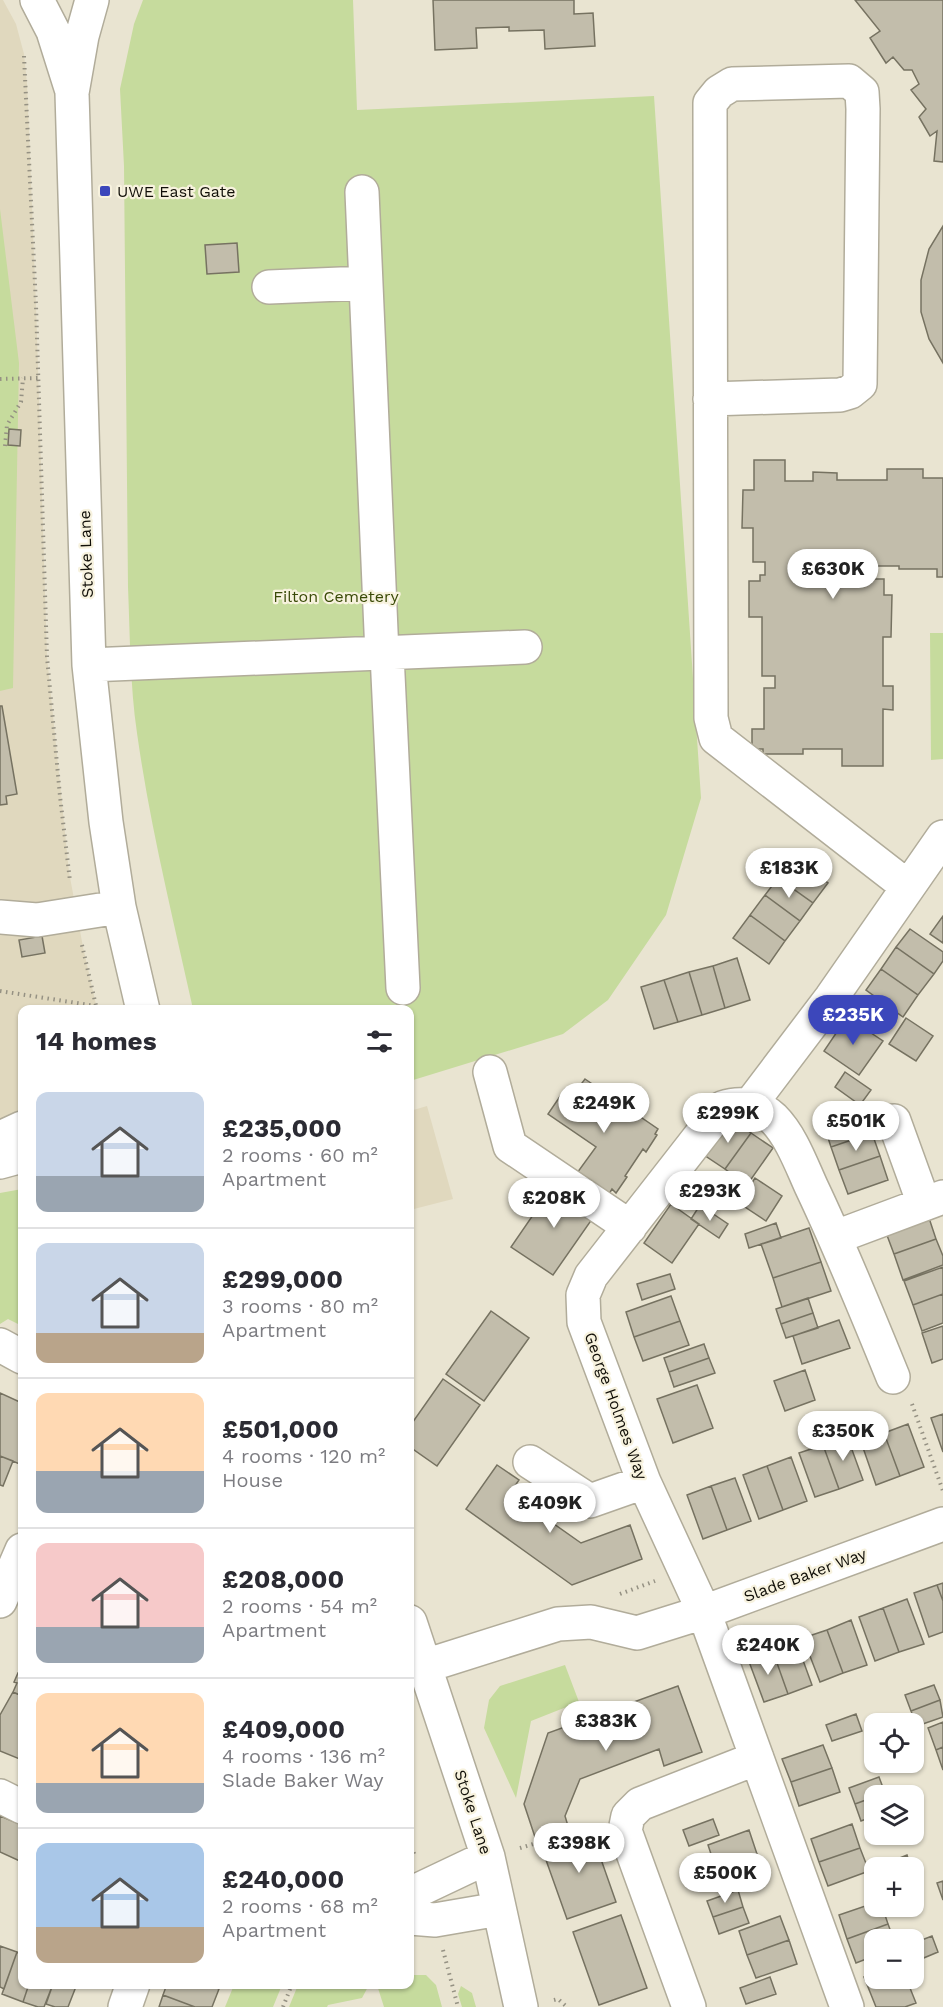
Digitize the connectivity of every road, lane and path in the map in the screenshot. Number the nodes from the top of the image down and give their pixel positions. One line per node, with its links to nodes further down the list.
1 (37, 0): 4 (street, Stoke Lane)
2 (92, 0): 4 (street, Stoke Lane)
3 (24, 54): 9 (path)
4 (72, 93): 15 (street, Stoke Lane)
5 (362, 192): 6 (street)
6 (365, 283): 7 (street); 14 (street)
7 (269, 287)
8 (23, 378): 9 (path); 10 (path); 12 (path)
9 (38, 378): 19 (path)
10 (0, 379)
11 (710, 399): 11 (street); 17 (street)
12 (5, 446)
13 (525, 647): 14 (street)
14 (385, 654): 15 (street); 21 (street)
15 (89, 666): 18 (street, Stoke Lane)
16 (943, 837): 17 (street)
17 (908, 887): 27 (street)
18 (119, 907): 19 (street); 25 (street, Stoke Lane)
19 (76, 915): 20 (street); 24 (path)
20 (0, 917)
21 (403, 988)
22 (0, 991): 23 (path)
23 (80, 1005)
24 (96, 1005)
25 (142, 1005)
26 (490, 1072): 34 (street)
27 (750, 1105): 34 (street, George Holmes Way); 35 (street)
28 (894, 1121): 33 (street)
29 (18, 1130): 30 (street)
30 (0, 1138)
31 (18, 1157): 32 (street)
32 (0, 1162)
33 (934, 1201): 35 (street)
34 (630, 1227): 40 (street, George Holmes Way)
35 (836, 1237): 38 (street)
36 (0, 1345): 37 (street)
37 (18, 1355)
38 (893, 1377): 41 (path)
39 (530, 1462): 40 (street)
40 (644, 1482): 45 (street, George Holmes Way)
41 (943, 1491)
42 (943, 1524): 45 (street, Slade Baker Way)
43 (18, 1559): 44 (street)
44 (0, 1601)
45 (704, 1612): 47 (street, Slade Baker Way); 48 (street, George Holmes Way)
46 (414, 1634): 47 (street, Stoke Lane)
47 (425, 1666): 52 (street, Stoke Lane)
48 (757, 1758): 51 (street); 62 (street, George Holmes Way)
49 (0, 1796): 50 (street)
50 (18, 1805)
51 (628, 1816): 52 (path); 61 (street)
52 (488, 1857): 53 (street); 54 (street, Stoke Lane)
53 (414, 1892)
54 (499, 1909): 55 (street); 60 (street, Stoke Lane)
55 (414, 1918)
56 (131, 1989): 58 (street)
57 (290, 1989): 59 (path)
58 (125, 2007)
59 (283, 2007)
60 (521, 2007)
61 (688, 2007)
62 (847, 2007)

